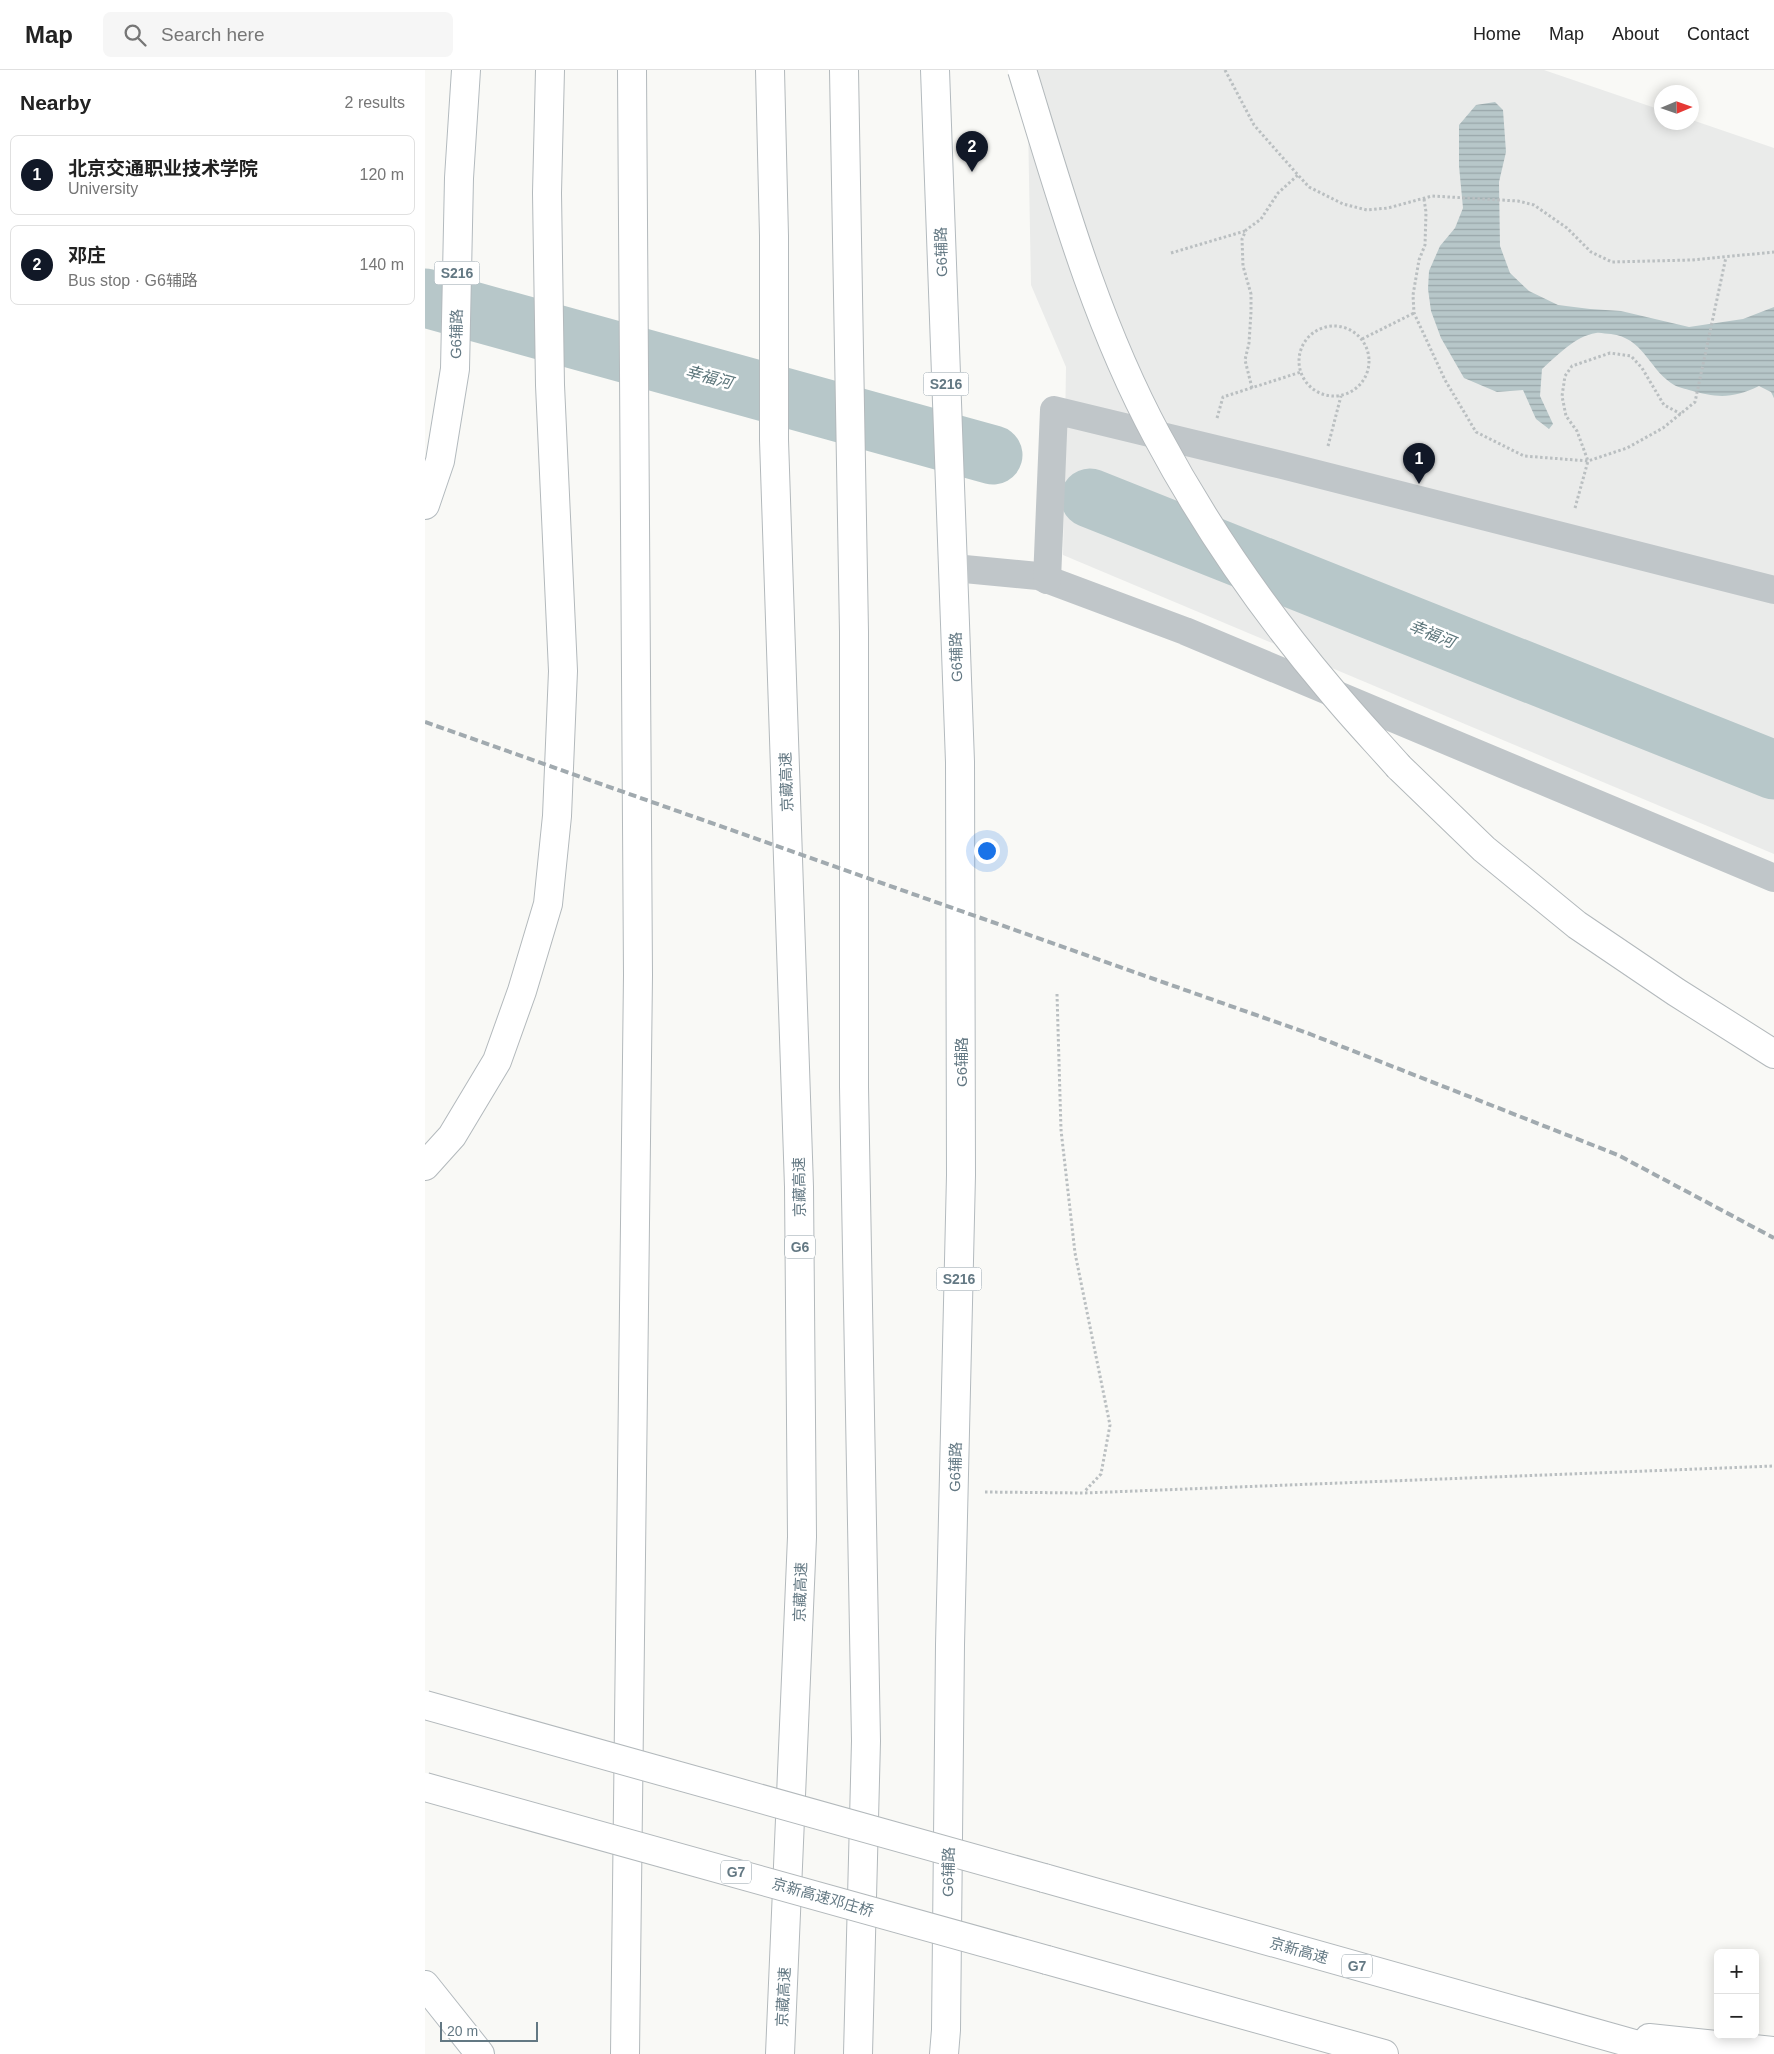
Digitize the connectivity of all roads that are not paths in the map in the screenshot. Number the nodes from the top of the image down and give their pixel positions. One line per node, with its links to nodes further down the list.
1 (466, 70): 8 (main road, G6辅路 / S216)
2 (550, 70): 14 (main road)
3 (632, 70): 21 (main road)
4 (770, 70): 22 (main road, 京藏高速 / G6)
5 (844, 70): 23 (main road)
6 (935, 70): 9 (main road, G6辅路 / S216)
7 (1022, 70): 13 (main road, bridge)
8 (425, 505)
9 (953, 568): 10 (street); 24 (main road, G6辅路 / S216)
10 (1047, 580): 11 (street); 12 (street)
11 (1774, 590)
12 (1774, 878)
13 (1774, 1054)
14 (425, 1166)
15 (425, 1705): 18 (main road, 京新高速 / G7, bridge)
16 (425, 1787): 25 (main road, 京新高速邓庄桥 / G7, bridge)
17 (425, 1985): 20 (main road)
18 (1593, 2033): 19 (main road); 26 (main road, 京新高速 / G7)
19 (1774, 2052)
20 (479, 2054)
21 (625, 2054)
22 (780, 2054)
23 (858, 2054)
24 (944, 2054)
25 (1384, 2054)
26 (1670, 2054)

